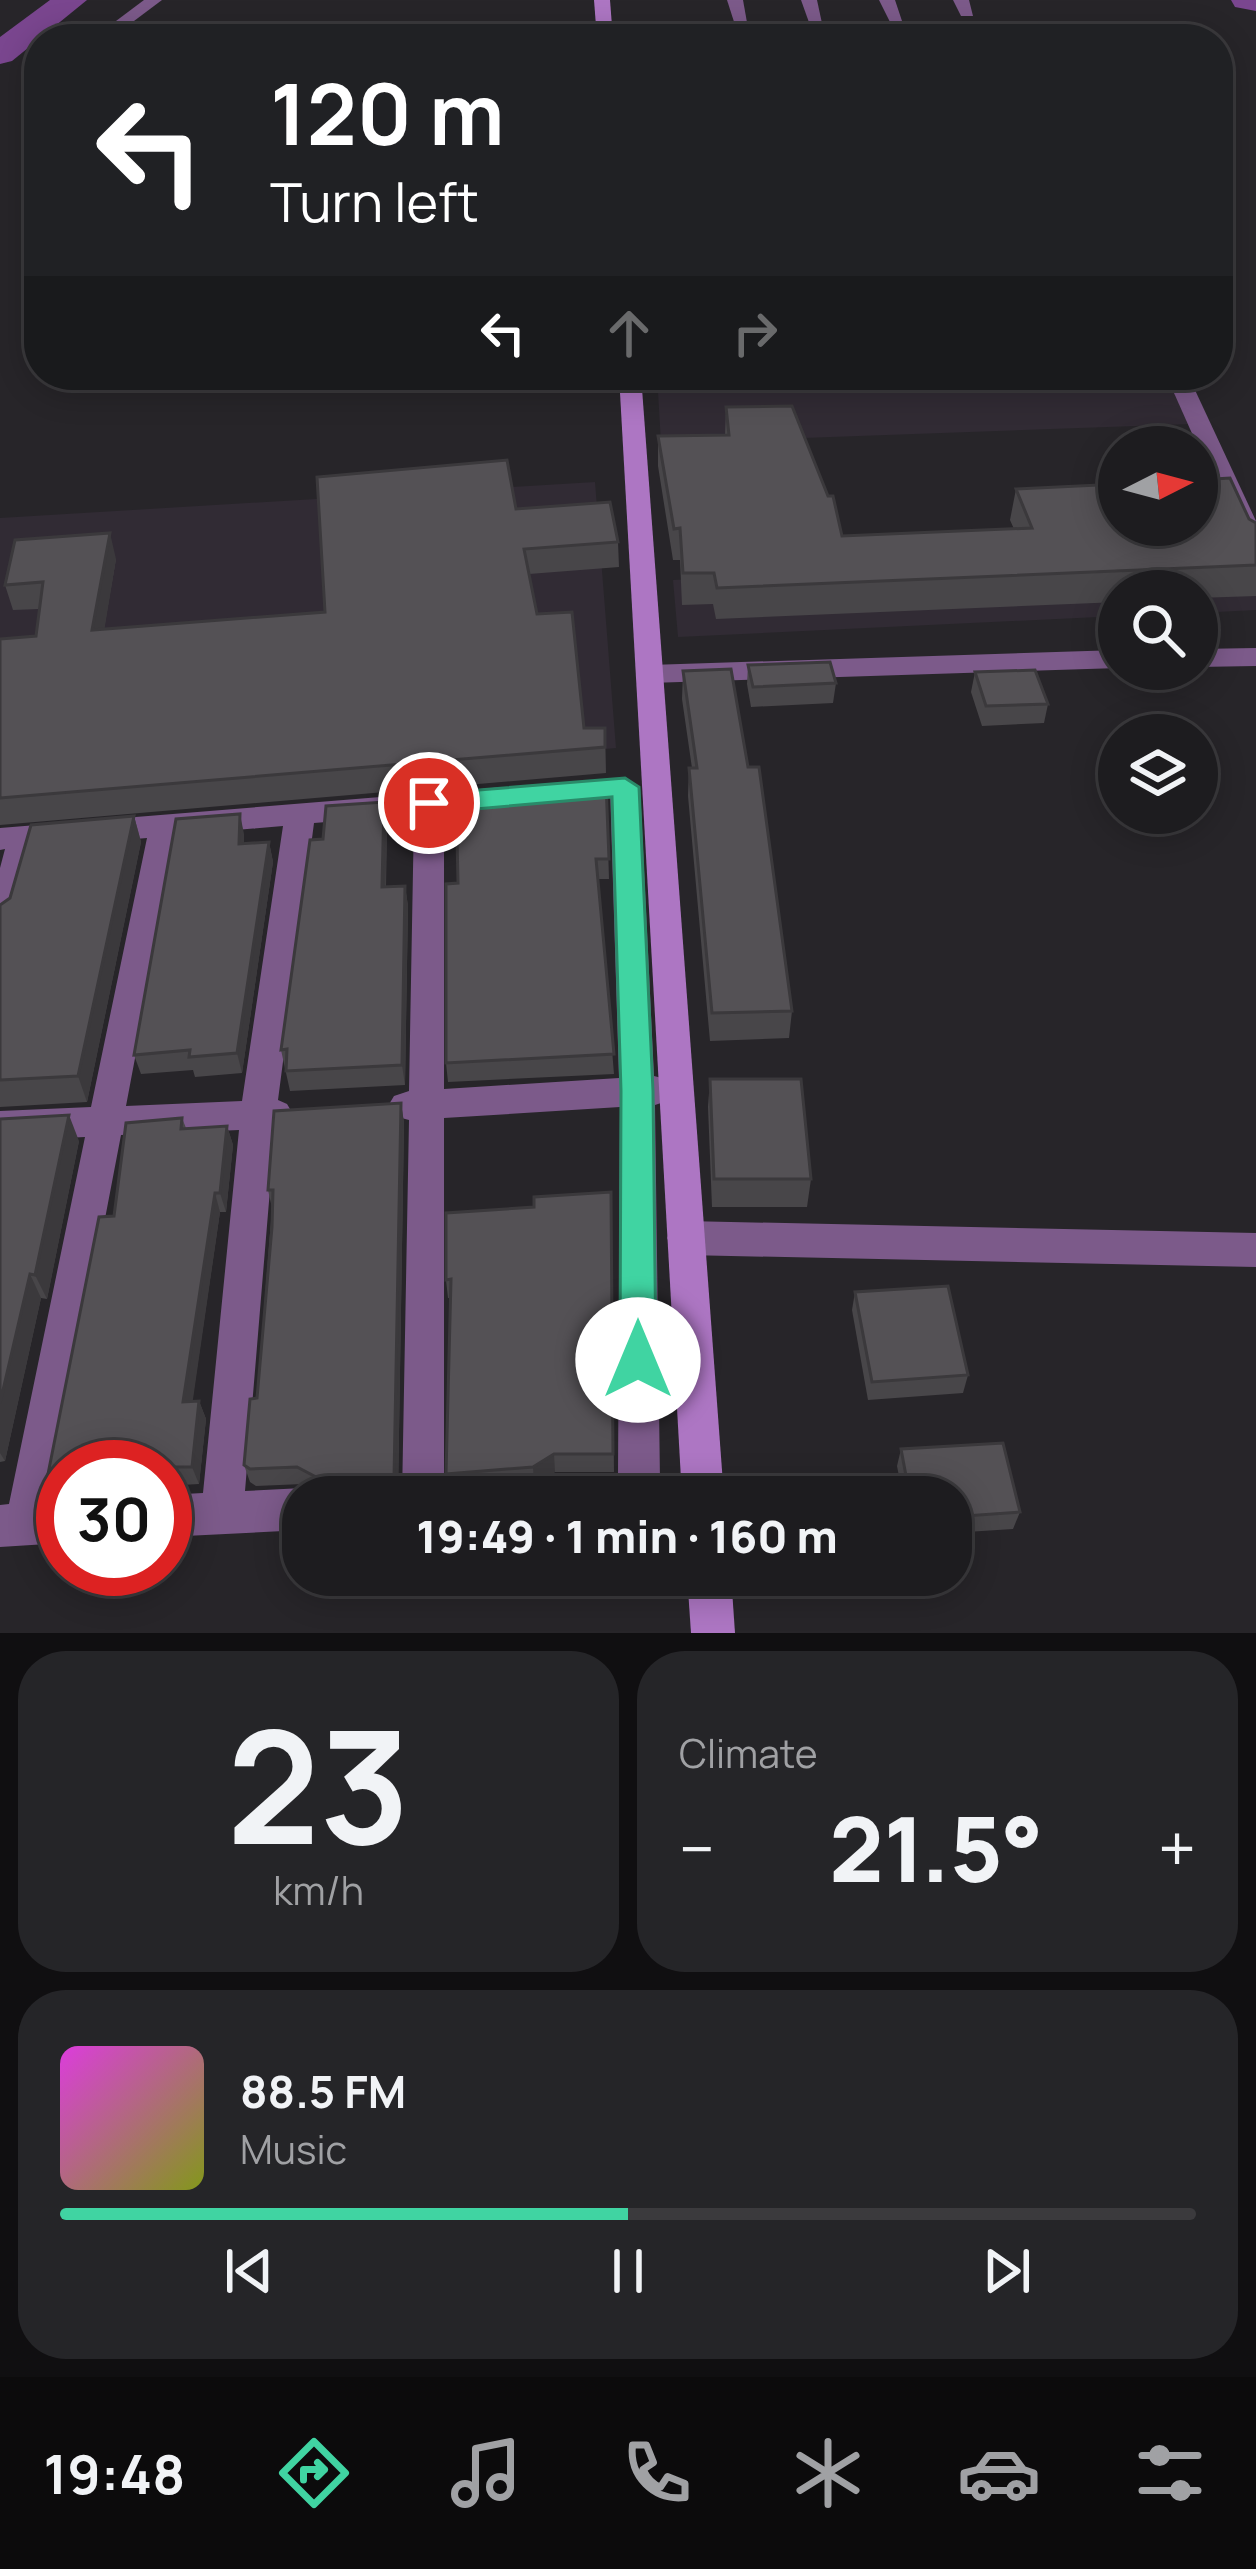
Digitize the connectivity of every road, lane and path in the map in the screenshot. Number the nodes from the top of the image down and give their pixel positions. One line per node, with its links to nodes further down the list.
1 (154, 0): 4 (street)
2 (887, 0): 3 (street)
3 (897, 21)
4 (121, 24)
5 (631, 390): 11 (main road)
6 (1184, 390): 7 (street)
7 (1256, 548)
8 (1256, 657): 9 (street)
9 (1218, 658)
10 (1098, 660): 11 (street)
11 (650, 674): 19 (main road)
12 (623, 787): 20 (street)
13 (538, 794): 14 (street)
14 (429, 803): 15 (street); 21 (street)
15 (300, 814): 16 (street); 24 (street)
16 (164, 826): 17 (street); 25 (street)
17 (12, 838): 18 (street)
18 (0, 922)
19 (676, 1089): 20 (street); 27 (main road)
20 (637, 1091): 21 (street); 30 (street)
21 (426, 1105): 22 (street); 29 (street)
22 (363, 1109)
23 (300, 1113): 24 (street)
24 (258, 1115): 25 (street); 33 (street)
25 (103, 1120): 26 (street); 35 (street)
26 (0, 1126)
27 (686, 1238): 28 (street); 31 (main road)
28 (1256, 1250)
29 (423, 1476)
30 (644, 1476)
31 (703, 1476)
32 (282, 1510): 33 (street)
33 (222, 1513): 34 (street)
34 (192, 1515)
35 (30, 1524)
36 (710, 1596): 37 (main road)
37 (712, 1633)

